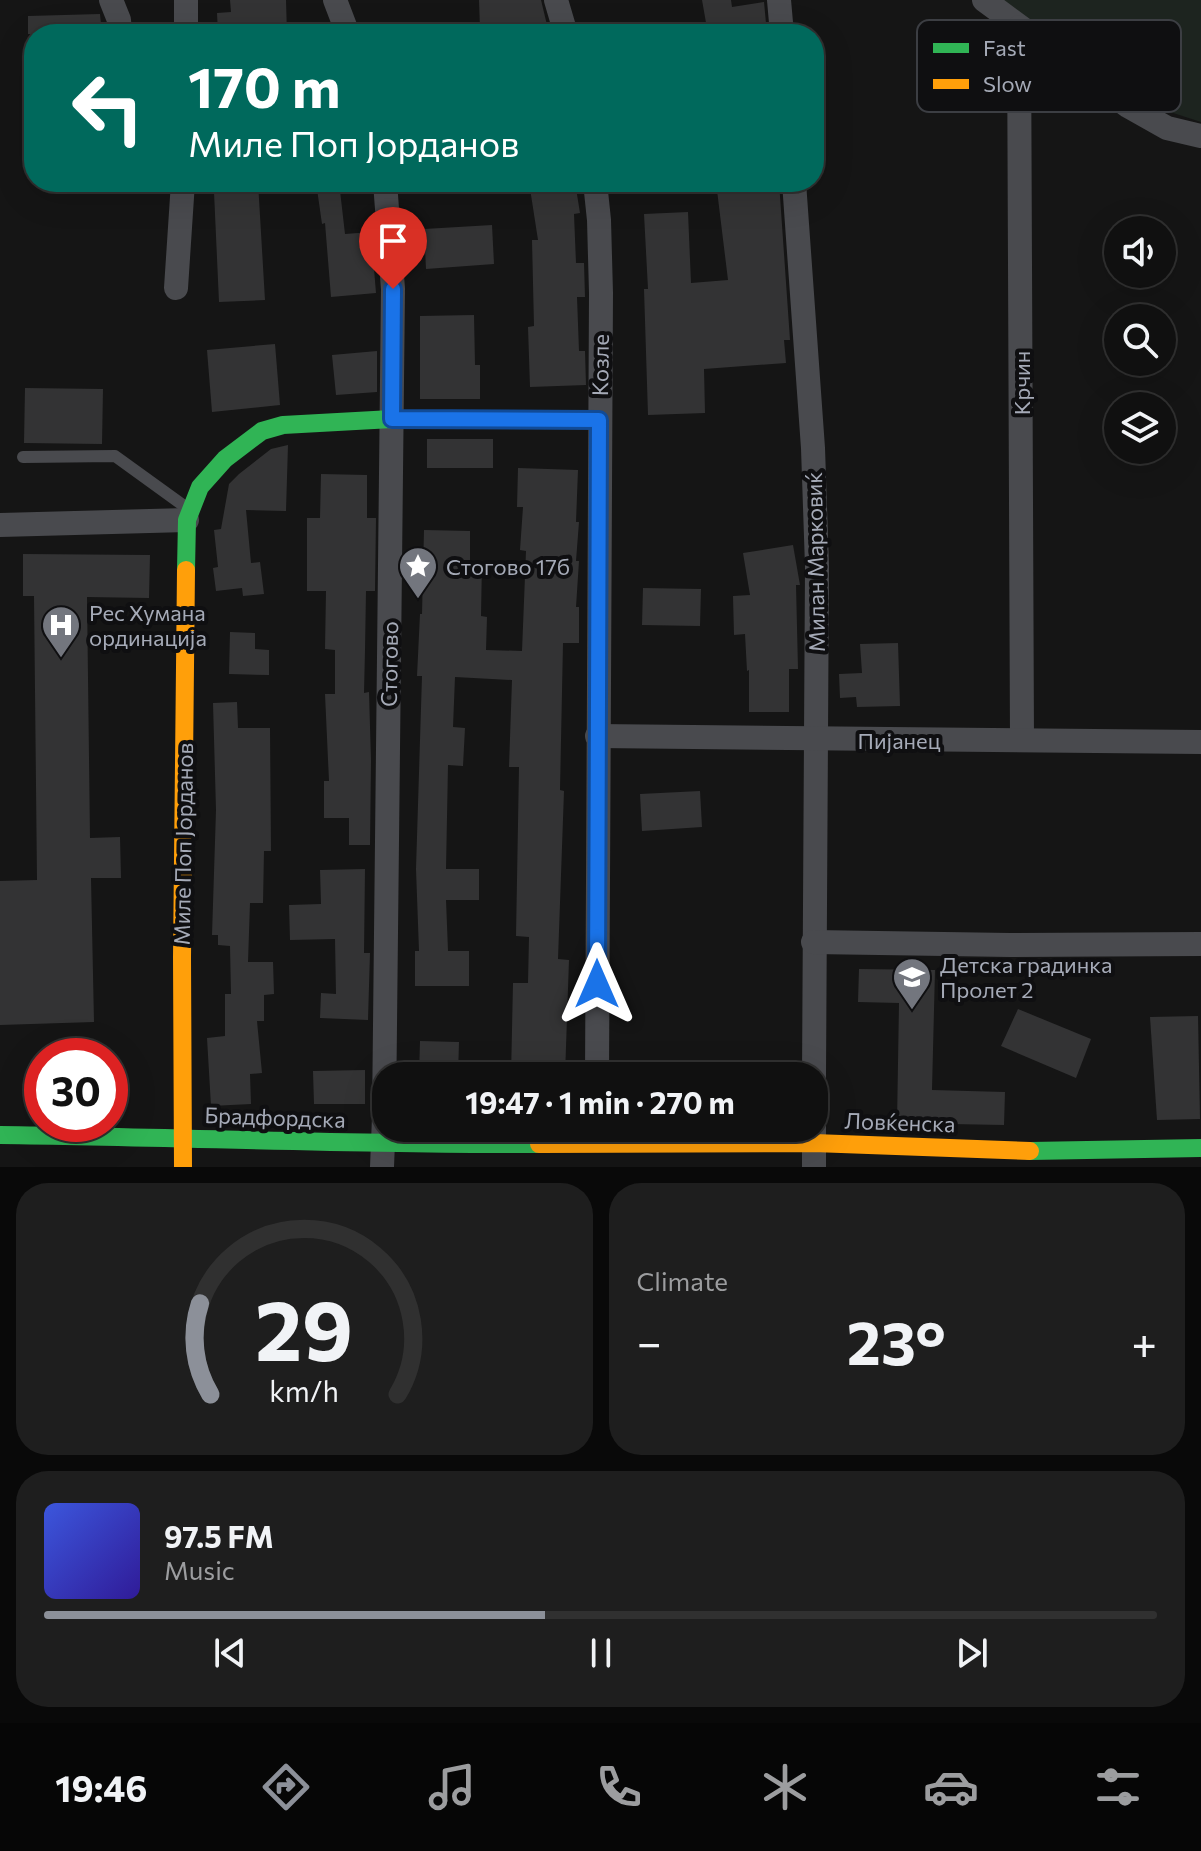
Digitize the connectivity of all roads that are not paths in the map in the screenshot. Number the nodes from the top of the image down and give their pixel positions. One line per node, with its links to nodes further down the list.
1 (111, 0): 8 (street)
2 (186, 0): 9 (street)
3 (335, 0): 10 (street)
4 (556, 0): 11 (street)
5 (779, 0): 12 (street)
6 (984, 0): 7 (street)
7 (1010, 20)
8 (119, 24)
9 (186, 24)
10 (344, 24)
11 (563, 24)
12 (781, 24)
13 (1019, 112): 28 (street, Крчин)
14 (1139, 112): 15 (street)
15 (1201, 136)
16 (182, 192): 20 (street)
17 (386, 192): 21 (street, Стогово)
18 (596, 192): 22 (street, Козле)
19 (795, 192): 27 (street, Милан Марковиќ)
20 (176, 288)
21 (392, 419): 22 (street, Миле Поп Јорданов); 24 (street, Миле Поп Јорданов); 39 (street, Стогово)
22 (599, 420): 26 (street, Козле)
23 (23, 457): 24 (lane)
24 (189, 515): 25 (street); 35 (street, Миле Поп Јорданов)
25 (0, 525)
26 (597, 736): 27 (street, Пијанец); 32 (street, Козле)
27 (815, 740): 28 (street, Пијанец); 30 (street, Милан Марковиќ)
28 (1022, 740): 29 (street, Пијанец)
29 (1201, 742)
30 (813, 942): 31 (street); 33 (street, Милан Марковиќ)
31 (1201, 944)
32 (597, 1062)
33 (814, 1062)
34 (0, 1135): 35 (street, Брадфордска)
35 (183, 1137): 39 (street, Брадфордска); 41 (street, Миле Поп Јорданов)
36 (596, 1146): 38 (street, Ловќенска); 39 (street, Брадфордска)
37 (1201, 1148): 40 (street, Ловќенска)
38 (814, 1155): 40 (street, Ловќенска)
39 (382, 1156)
40 (1015, 1159)
41 (183, 1167)

